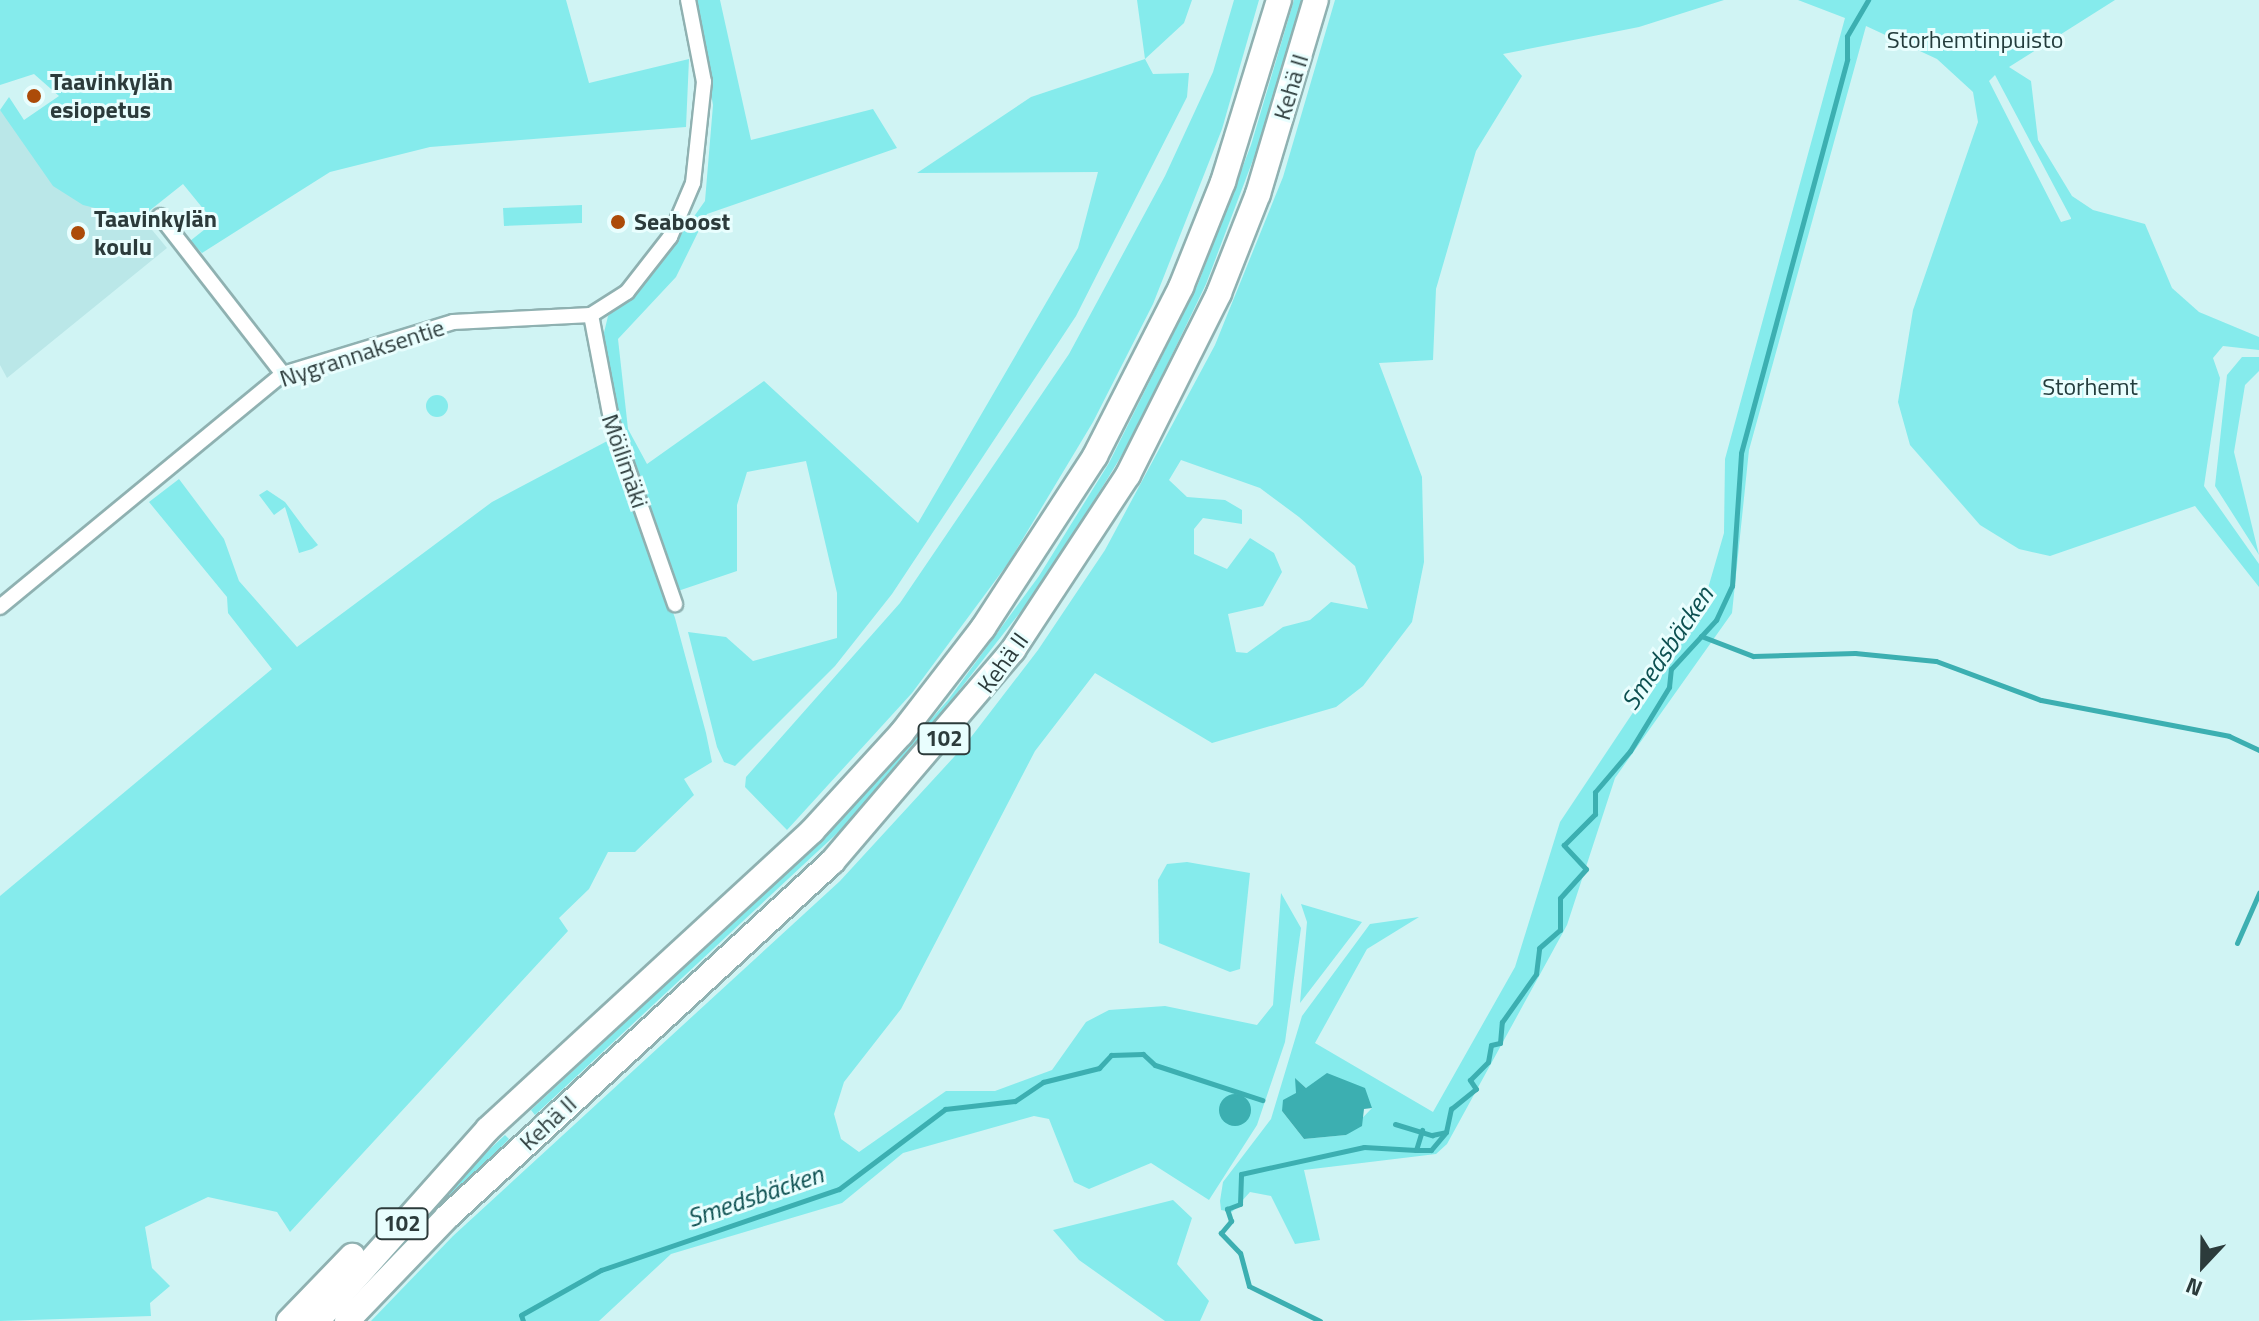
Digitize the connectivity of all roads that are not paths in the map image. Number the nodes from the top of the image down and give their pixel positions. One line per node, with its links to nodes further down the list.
1 (688, 0): 5 (street)
2 (1279, 0): 9 (highway, Kehä II / 102)
3 (1316, 0): 12 (highway, Kehä II / 102)
4 (160, 216): 6 (street)
5 (591, 315): 6 (street, Nygrannaksentie); 7 (street, Möilimäki)
6 (283, 374): 8 (street, Nygrannaksentie)
7 (675, 604)
8 (0, 607)
9 (488, 1129): 10 (highway); 11 (highway, Kehä II / 102)
10 (289, 1321)
11 (317, 1321)
12 (347, 1321)

